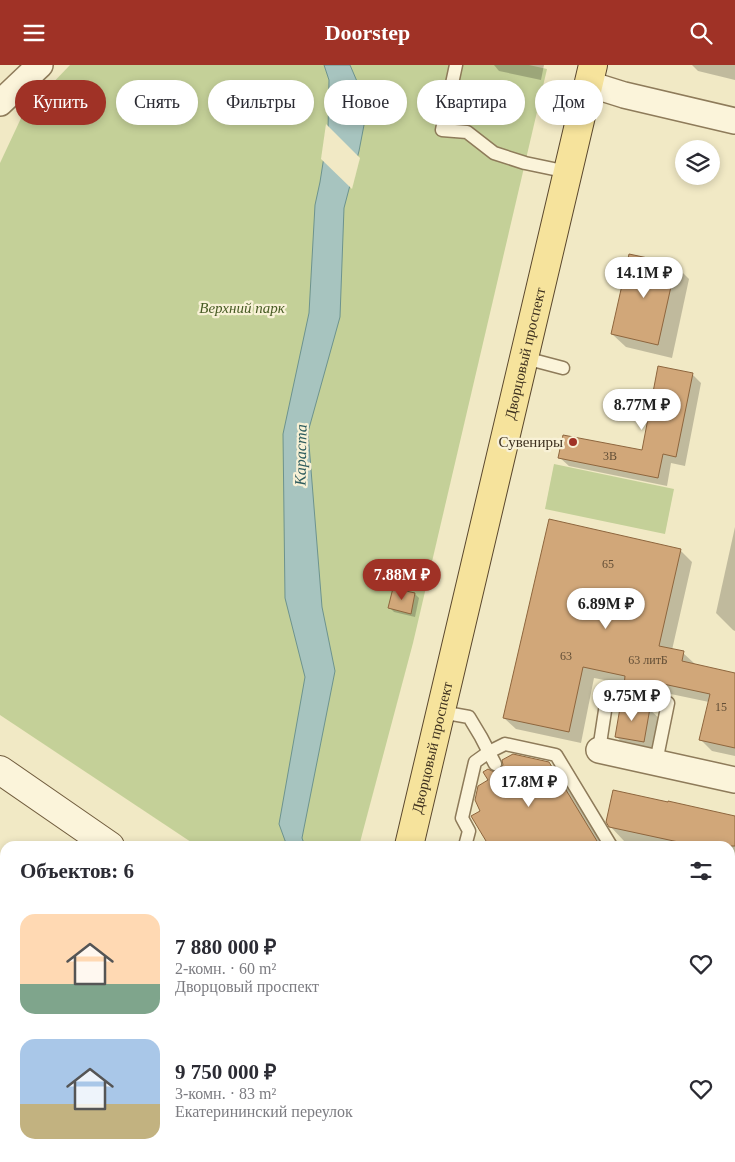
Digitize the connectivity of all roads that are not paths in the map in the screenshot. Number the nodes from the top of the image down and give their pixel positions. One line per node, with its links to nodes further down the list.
1 (40, 65): 4 (street)
2 (456, 65): 6 (lane)
3 (591, 75): 5 (street); 6 (main road, Дворцовый проспект)
4 (0, 103)
5 (735, 121)
6 (568, 172): 7 (main road, Дворцовый проспект)
7 (524, 359): 8 (lane); 9 (main road, Дворцовый проспект)
8 (563, 368)
9 (441, 712): 11 (lane); 18 (main road, Дворцовый проспект)
10 (598, 750): 12 (street); 12 (lane)
11 (489, 752): 13 (lane); 16 (lane); 21 (lane)
12 (656, 762): 15 (street)
13 (496, 764)
14 (0, 770): 17 (main road)
15 (735, 780)
16 (469, 831): 19 (lane); 20 (lane)
17 (103, 841)
18 (410, 841)
19 (466, 841)
20 (475, 841)
21 (608, 841)

